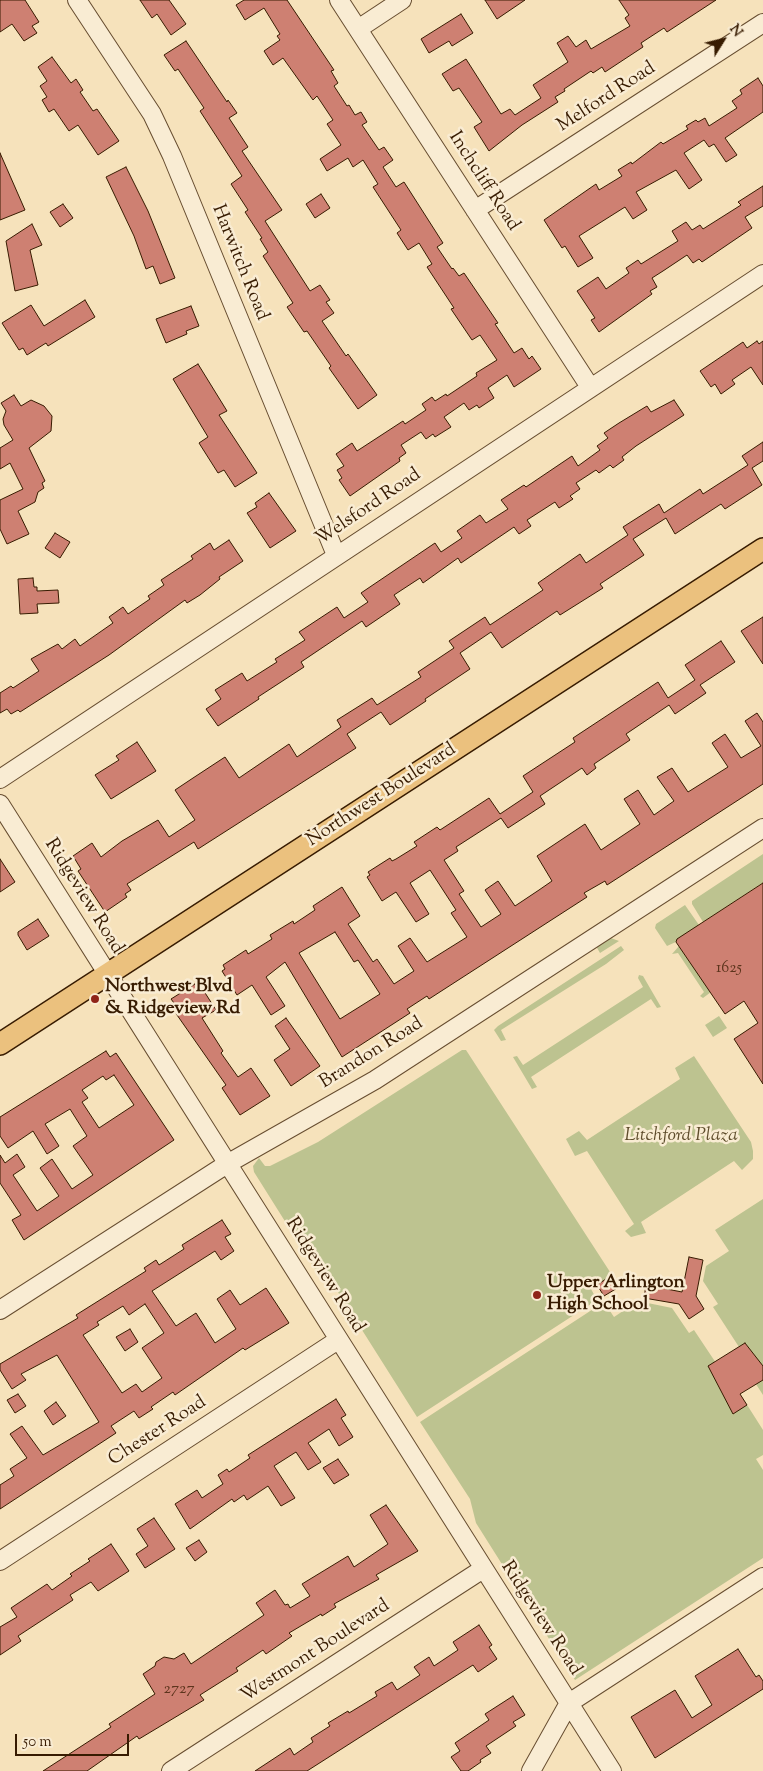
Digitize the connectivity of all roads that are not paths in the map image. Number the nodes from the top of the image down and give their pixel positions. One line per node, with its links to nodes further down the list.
1 (78, 0): 10 (street, Harwitch Road)
2 (339, 0): 5 (street, Inchcliff Road)
3 (402, 0): 5 (street)
4 (763, 23): 6 (street, Melford Road)
5 (358, 29): 6 (street, Inchcliff Road)
6 (475, 210): 8 (street, Inchcliff Road)
7 (763, 274): 8 (street, Welsford Road)
8 (590, 387): 10 (street, Welsford Road)
9 (763, 549): 14 (main road, Northwest Boulevard)
10 (336, 555): 11 (street, Welsford Road)
11 (0, 779)
12 (0, 804): 14 (street, Ridgeview Road)
13 (763, 828): 16 (street, Brandon Road)
14 (106, 974): 15 (main road, Northwest Boulevard); 16 (street, Ridgeview Road)
15 (0, 1044)
16 (227, 1164): 17 (street, Brandon Road); 18 (street, Ridgeview Road)
17 (0, 1310)
18 (338, 1340): 19 (street, Chester Road); 20 (street, Ridgeview Road)
19 (0, 1561)
20 (483, 1569): 22 (street, Ridgeview Road); 23 (street, Westmont Boulevard)
21 (763, 1577): 22 (street)
22 (570, 1703): 24 (street); 25 (street, Ridgeview Road)
23 (171, 1771)
24 (531, 1771)
25 (612, 1771)

